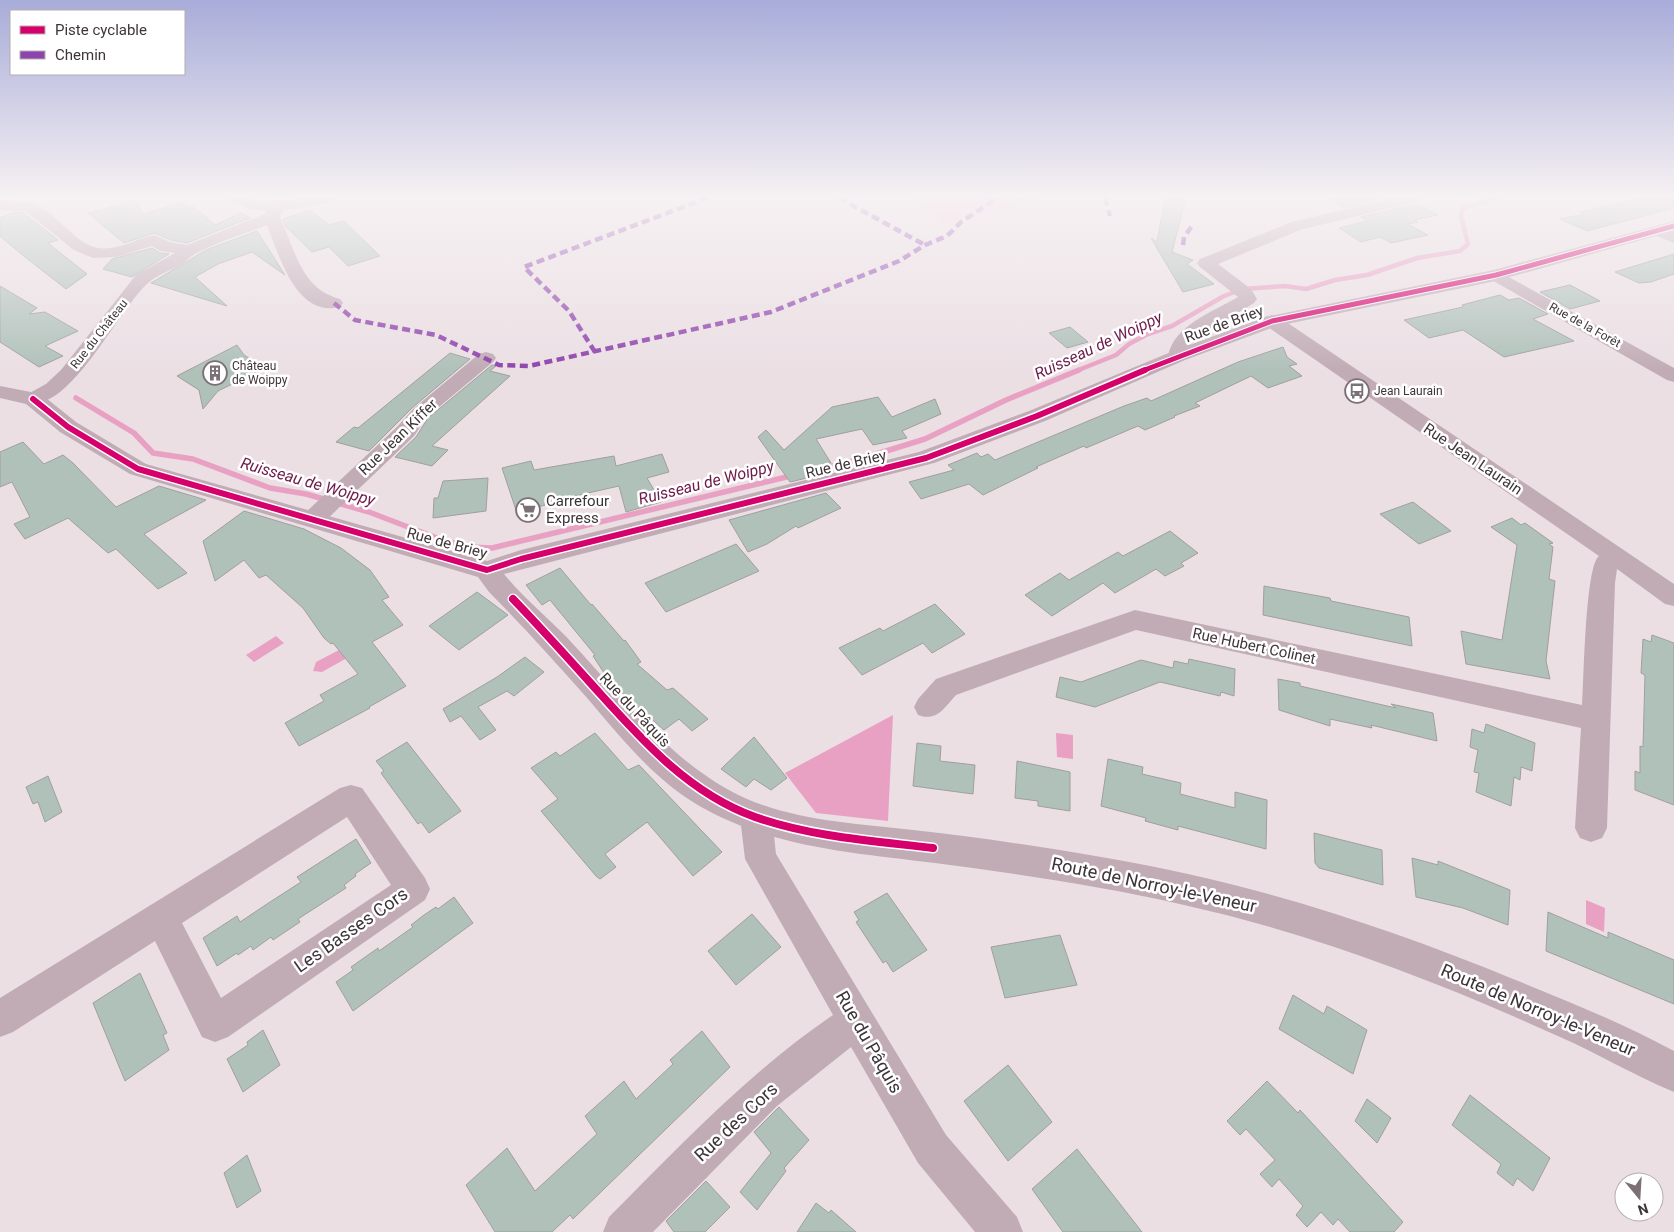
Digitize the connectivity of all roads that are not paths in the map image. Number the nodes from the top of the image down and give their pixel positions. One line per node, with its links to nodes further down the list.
1 (184, 255): 12 (street, Rue du Château)
2 (289, 255): 6 (street)
3 (1223, 255): 8 (street)
4 (1574, 255): 5 (street, Rue de Briey)
5 (1496, 275): 7 (street, Rue de Briey); 10 (street, Rue de la Forêt)
6 (334, 303)
7 (1272, 321): 8 (street, Rue de Briey); 14 (street, Rue Jean Laurain)
8 (1178, 356): 15 (street, Rue de Briey)
9 (486, 358): 13 (street, Rue Jean Kiffer)
10 (1674, 376)
11 (0, 392): 12 (street, Rue de Briey)
12 (33, 399): 13 (street, Rue de Briey)
13 (313, 519): 15 (street, Rue de Briey)
14 (1620, 558): 16 (street, Rue Jean Laurain); 18 (street)
15 (487, 570): 19 (street, Rue du Pâquis)
16 (1674, 597)
17 (928, 707): 18 (street, Rue Hubert Colinet)
18 (1596, 719): 20 (street)
19 (756, 817): 23 (street, Rue du Pâquis); 24 (street, Route de Norroy-le-Veneur)
20 (1591, 828)
21 (162, 917): 21 (street, Les Basses Cors); 22 (street, Les Basses Cors)
22 (0, 1018)
23 (856, 1021): 25 (street, Rue des Cors); 26 (street, Rue du Pâquis)
24 (1674, 1072)
25 (624, 1232)
26 (1002, 1232)

